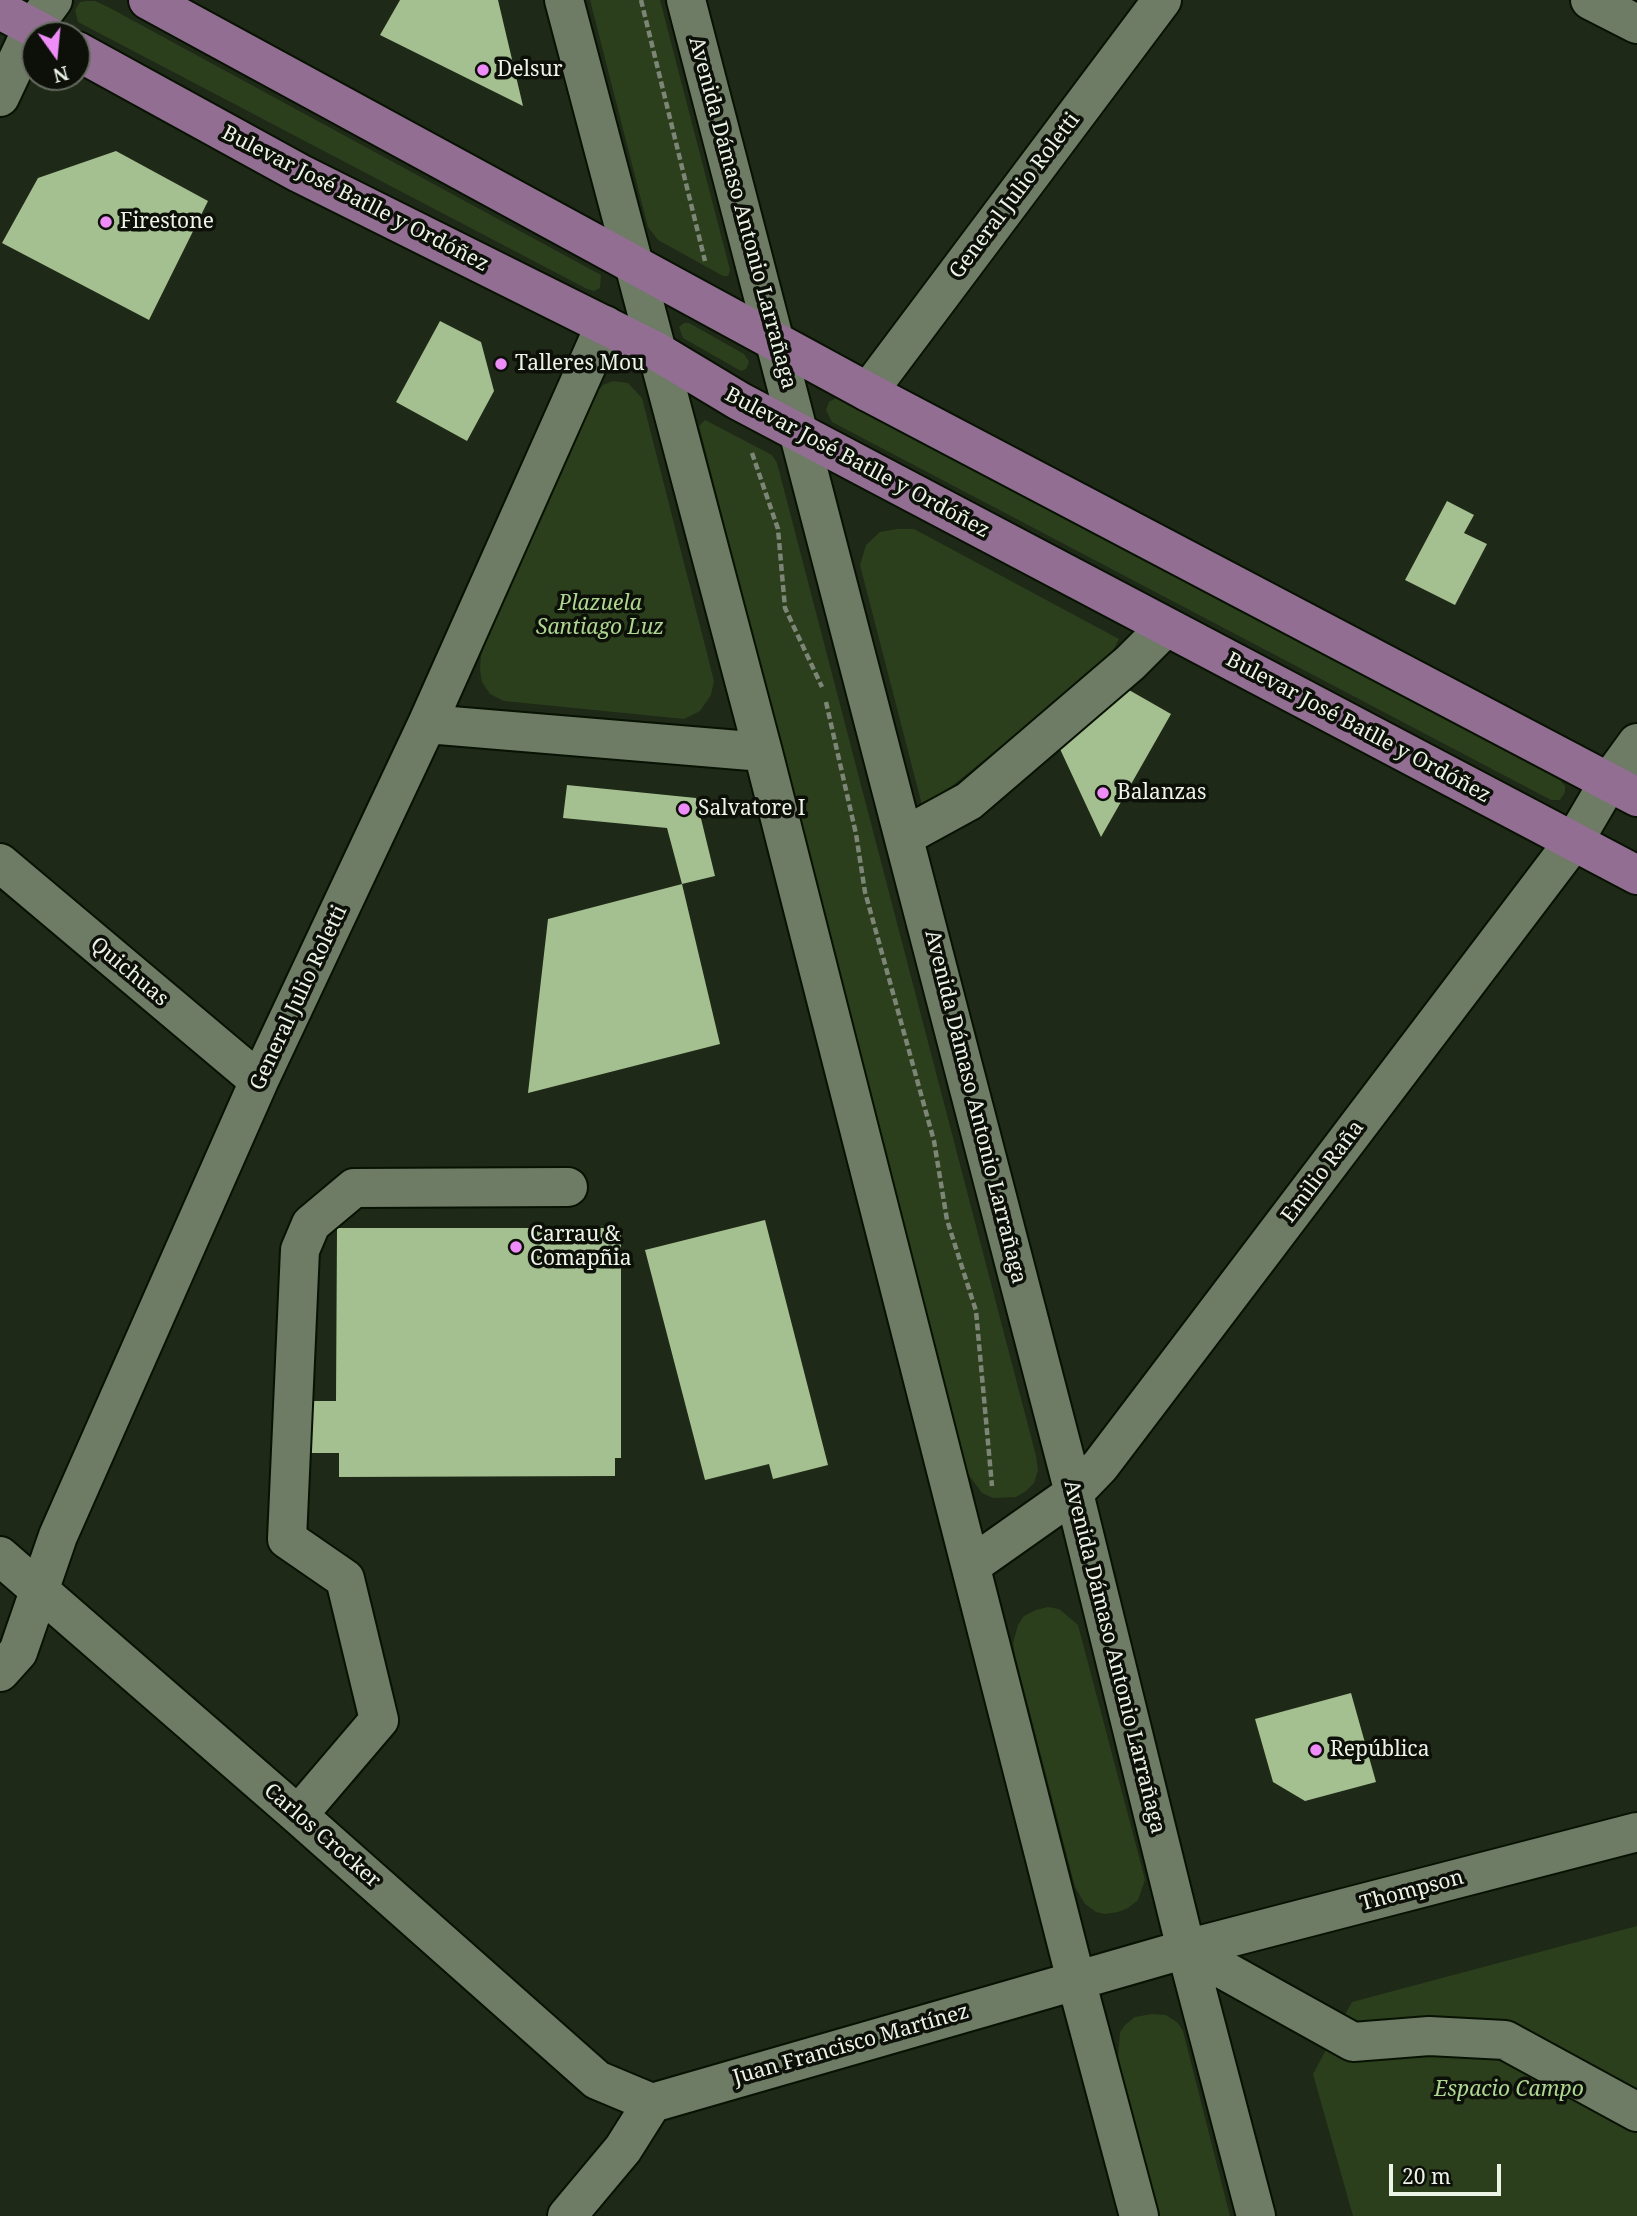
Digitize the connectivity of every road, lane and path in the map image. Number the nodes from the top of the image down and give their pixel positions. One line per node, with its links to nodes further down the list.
1 (148, 0): 15 (main road)
2 (565, 0): 15 (street)
3 (641, 0): 16 (path)
4 (686, 0): 18 (street, Avenida Dámaso Antonio Larrañaga)
5 (1161, 0): 20 (street, General Julio Roletti)
6 (1590, 0): 9 (street)
7 (0, 10): 8 (main road)
8 (45, 21)
9 (1637, 24)
10 (21, 43): 12 (street)
11 (91, 59): 17 (main road, Bulevar José Batlle y Ordóñez)
12 (0, 62)
13 (21, 62): 14 (street)
14 (0, 97)
15 (632, 263): 16 (main road); 19 (street)
16 (718, 311): 18 (main road)
17 (605, 325): 19 (main road, Bulevar José Batlle y Ordóñez); 26 (street, General Julio Roletti)
18 (776, 342): 20 (main road); 22 (street, Avenida Dámaso Antonio Larrañaga)
19 (656, 351): 21 (main road, Bulevar José Batlle y Ordóñez); 28 (street)
20 (868, 392): 29 (main road)
21 (739, 401): 22 (main road, Bulevar José Batlle y Ordóñez); 24 (path)
22 (800, 433): 23 (main road, Bulevar José Batlle y Ordóñez); 30 (street, Avenida Dámaso Antonio Larrañaga)
23 (1166, 627): 30 (street); 31 (main road, Bulevar José Batlle y Ordóñez)
24 (822, 688)
25 (825, 701): 37 (path)
26 (427, 724): 28 (street); 34 (street, General Julio Roletti)
27 (1637, 743): 29 (street, Emilio Raña)
28 (764, 752): 39 (street)
29 (1622, 790): 31 (street, Emilio Raña)
30 (905, 836): 36 (street, Avenida Dámaso Antonio Larrañaga)
31 (1574, 841): 33 (main road, Bulevar José Batlle y Ordóñez); 36 (street, Emilio Raña)
32 (0, 863): 34 (street, Quichuas)
33 (1637, 875)
34 (259, 1082): 40 (street, General Julio Roletti)
35 (568, 1186): 42 (street)
36 (1074, 1493): 37 (street, Emilio Raña); 44 (street, Avenida Dámaso Antonio Larrañaga)
37 (1007, 1541): 39 (street, Emilio Raña)
38 (0, 1556): 40 (street, Carlos Crocker)
39 (972, 1565): 45 (street)
40 (40, 1590): 41 (street, General Julio Roletti); 42 (street, Carlos Crocker)
41 (0, 1672)
42 (298, 1815): 46 (street, Carlos Crocker)
43 (1637, 1832): 44 (street, Thompson)
44 (1186, 1949): 45 (street, Juan Francisco Martínez); 47 (street); 50 (street, Avenida Dámaso Antonio Larrañaga)
45 (1076, 1980): 46 (street, Juan Francisco Martínez); 49 (street)
46 (652, 2103): 48 (street)
47 (1637, 2112)
48 (567, 2216)
49 (1139, 2216)
50 (1256, 2216)

